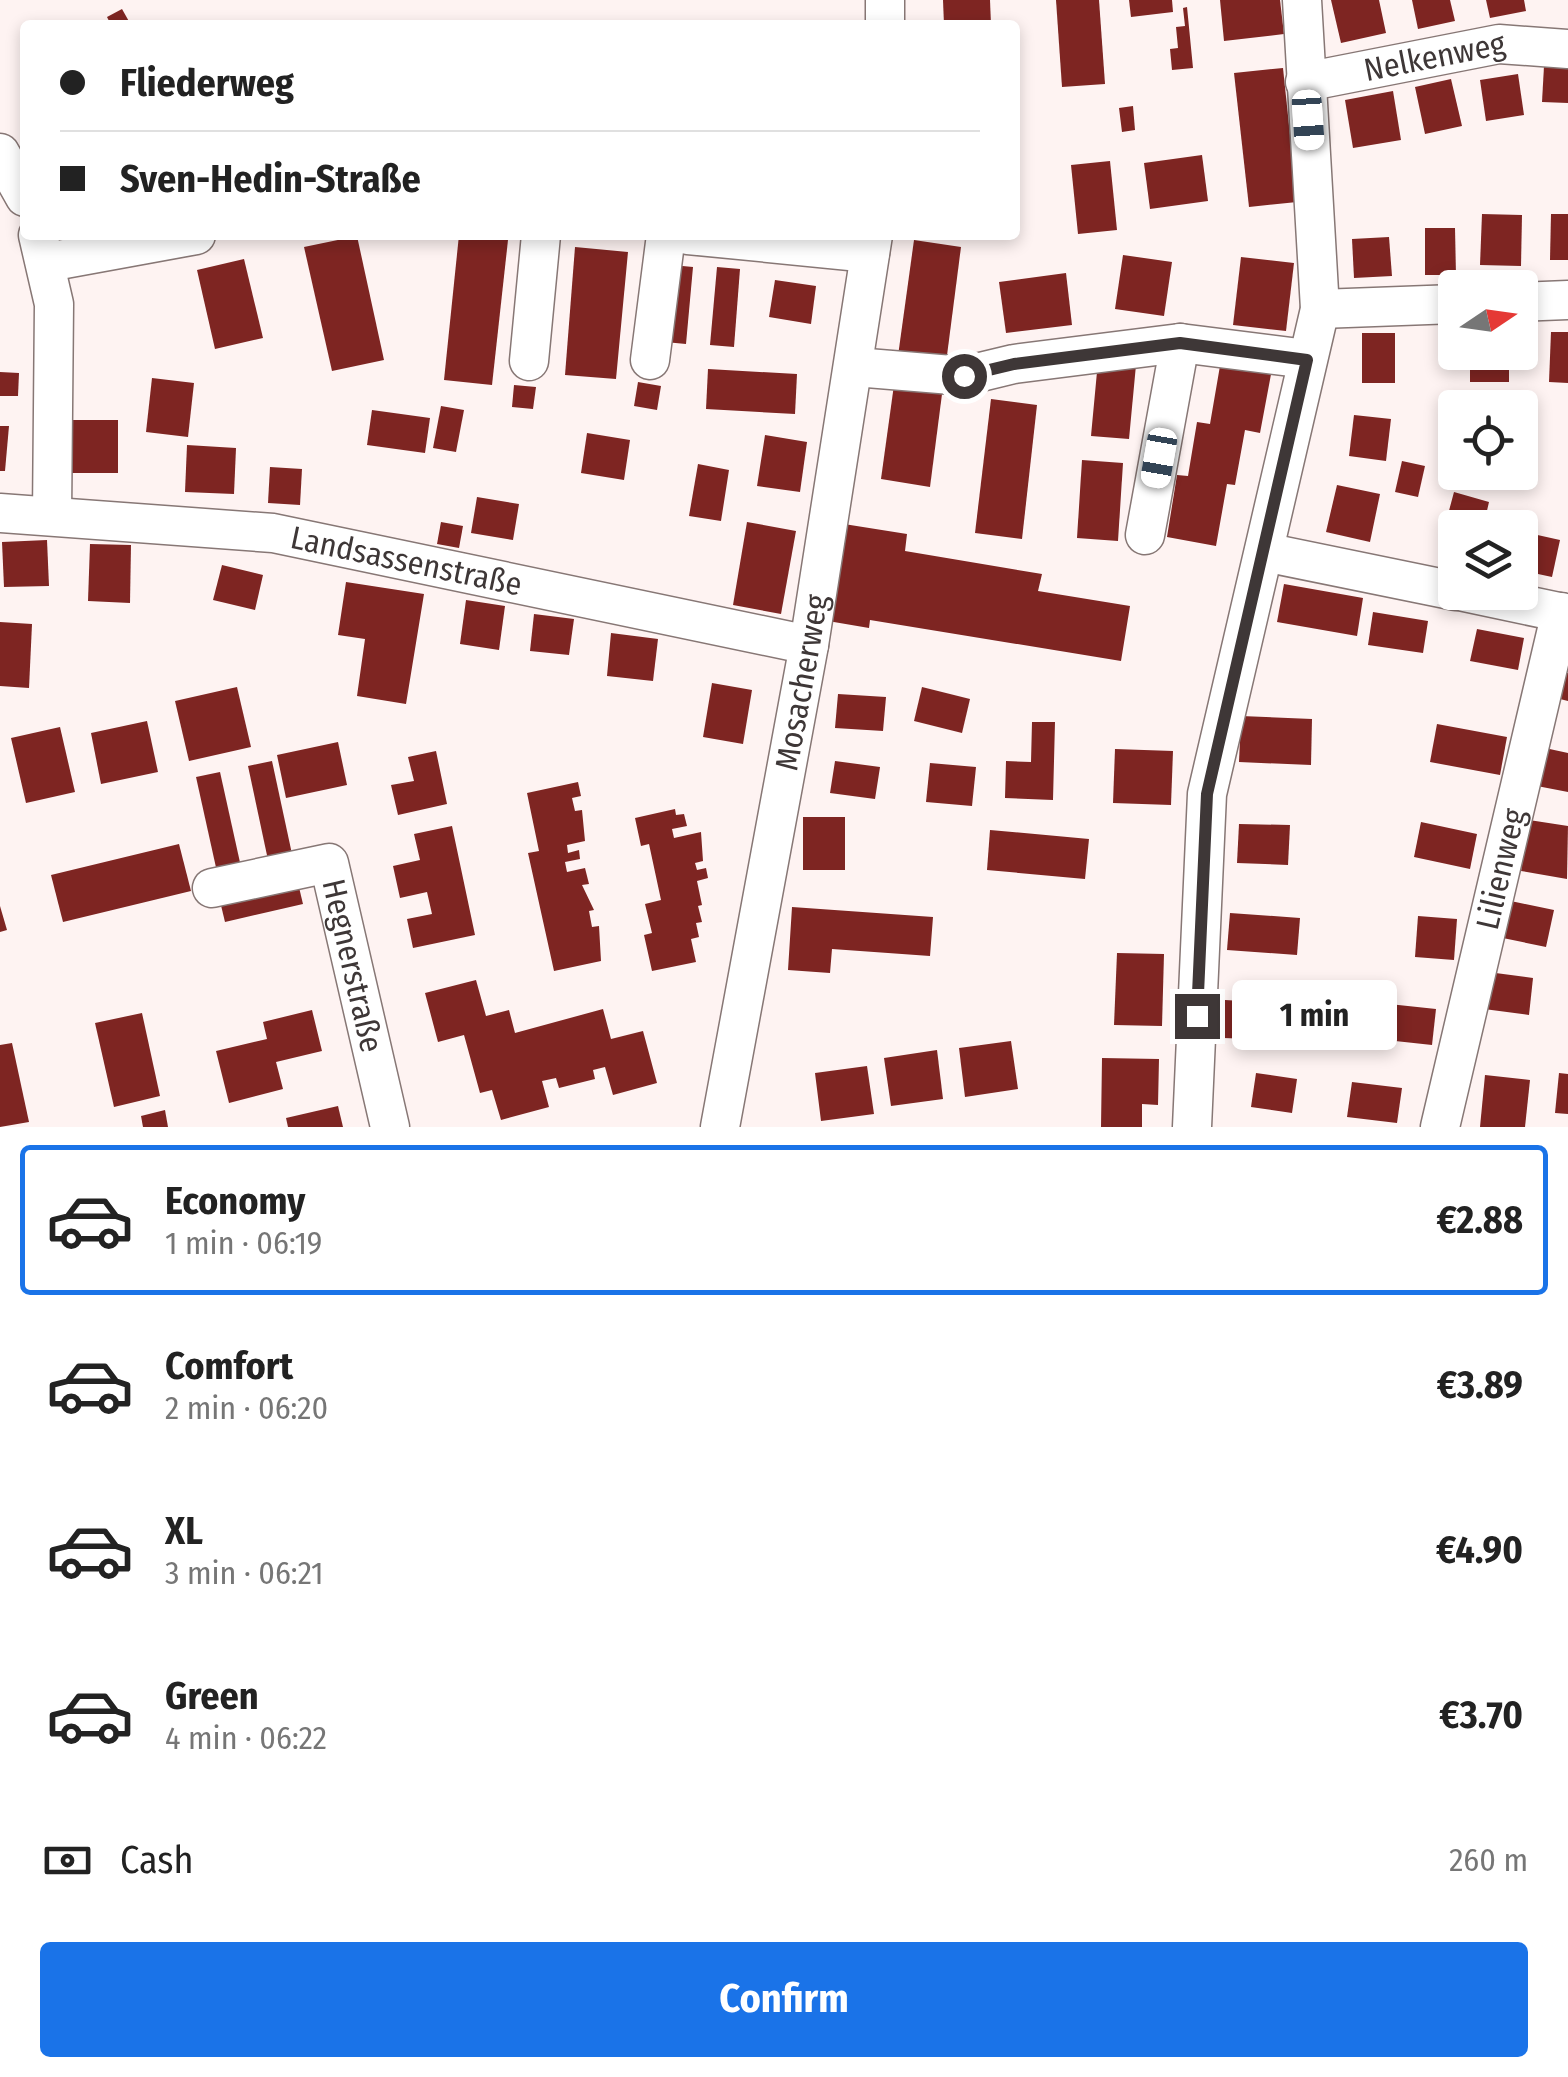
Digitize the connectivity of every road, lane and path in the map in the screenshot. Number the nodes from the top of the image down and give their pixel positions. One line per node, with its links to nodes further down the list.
1 (1302, 0): 3 (street)
2 (1568, 49): 3 (street, Nelkenweg)
3 (1305, 82): 15 (street)
4 (0, 153): 5 (street)
5 (20, 189)
6 (137, 240): 11 (street)
7 (541, 240): 19 (street)
8 (665, 240): 17 (street)
9 (790, 240): 10 (street)
10 (872, 244): 20 (street, Mosacherweg)
11 (43, 248): 22 (street)
12 (1568, 300): 13 (street)
13 (1538, 301)
14 (1438, 305): 15 (street)
15 (1320, 309): 18 (street)
16 (1180, 343): 18 (street); 20 (street); 23 (street)
17 (650, 360)
18 (1307, 360): 24 (street)
19 (529, 362)
20 (855, 367): 28 (street, Mosacherweg)
21 (0, 513): 22 (street, Landsassenstraße)
22 (52, 516): 28 (street, Landsassenstraße)
23 (1145, 535)
24 (1264, 552): 25 (street); 32 (street)
25 (1438, 588)
26 (1538, 608): 27 (street)
27 (1564, 613): 33 (street, Lilienweg)
28 (809, 645): 31 (street, Mosacherweg)
29 (212, 888): 30 (street, Hegnerstraße)
30 (390, 1127)
31 (720, 1127)
32 (1192, 1127)
33 (1440, 1127)

